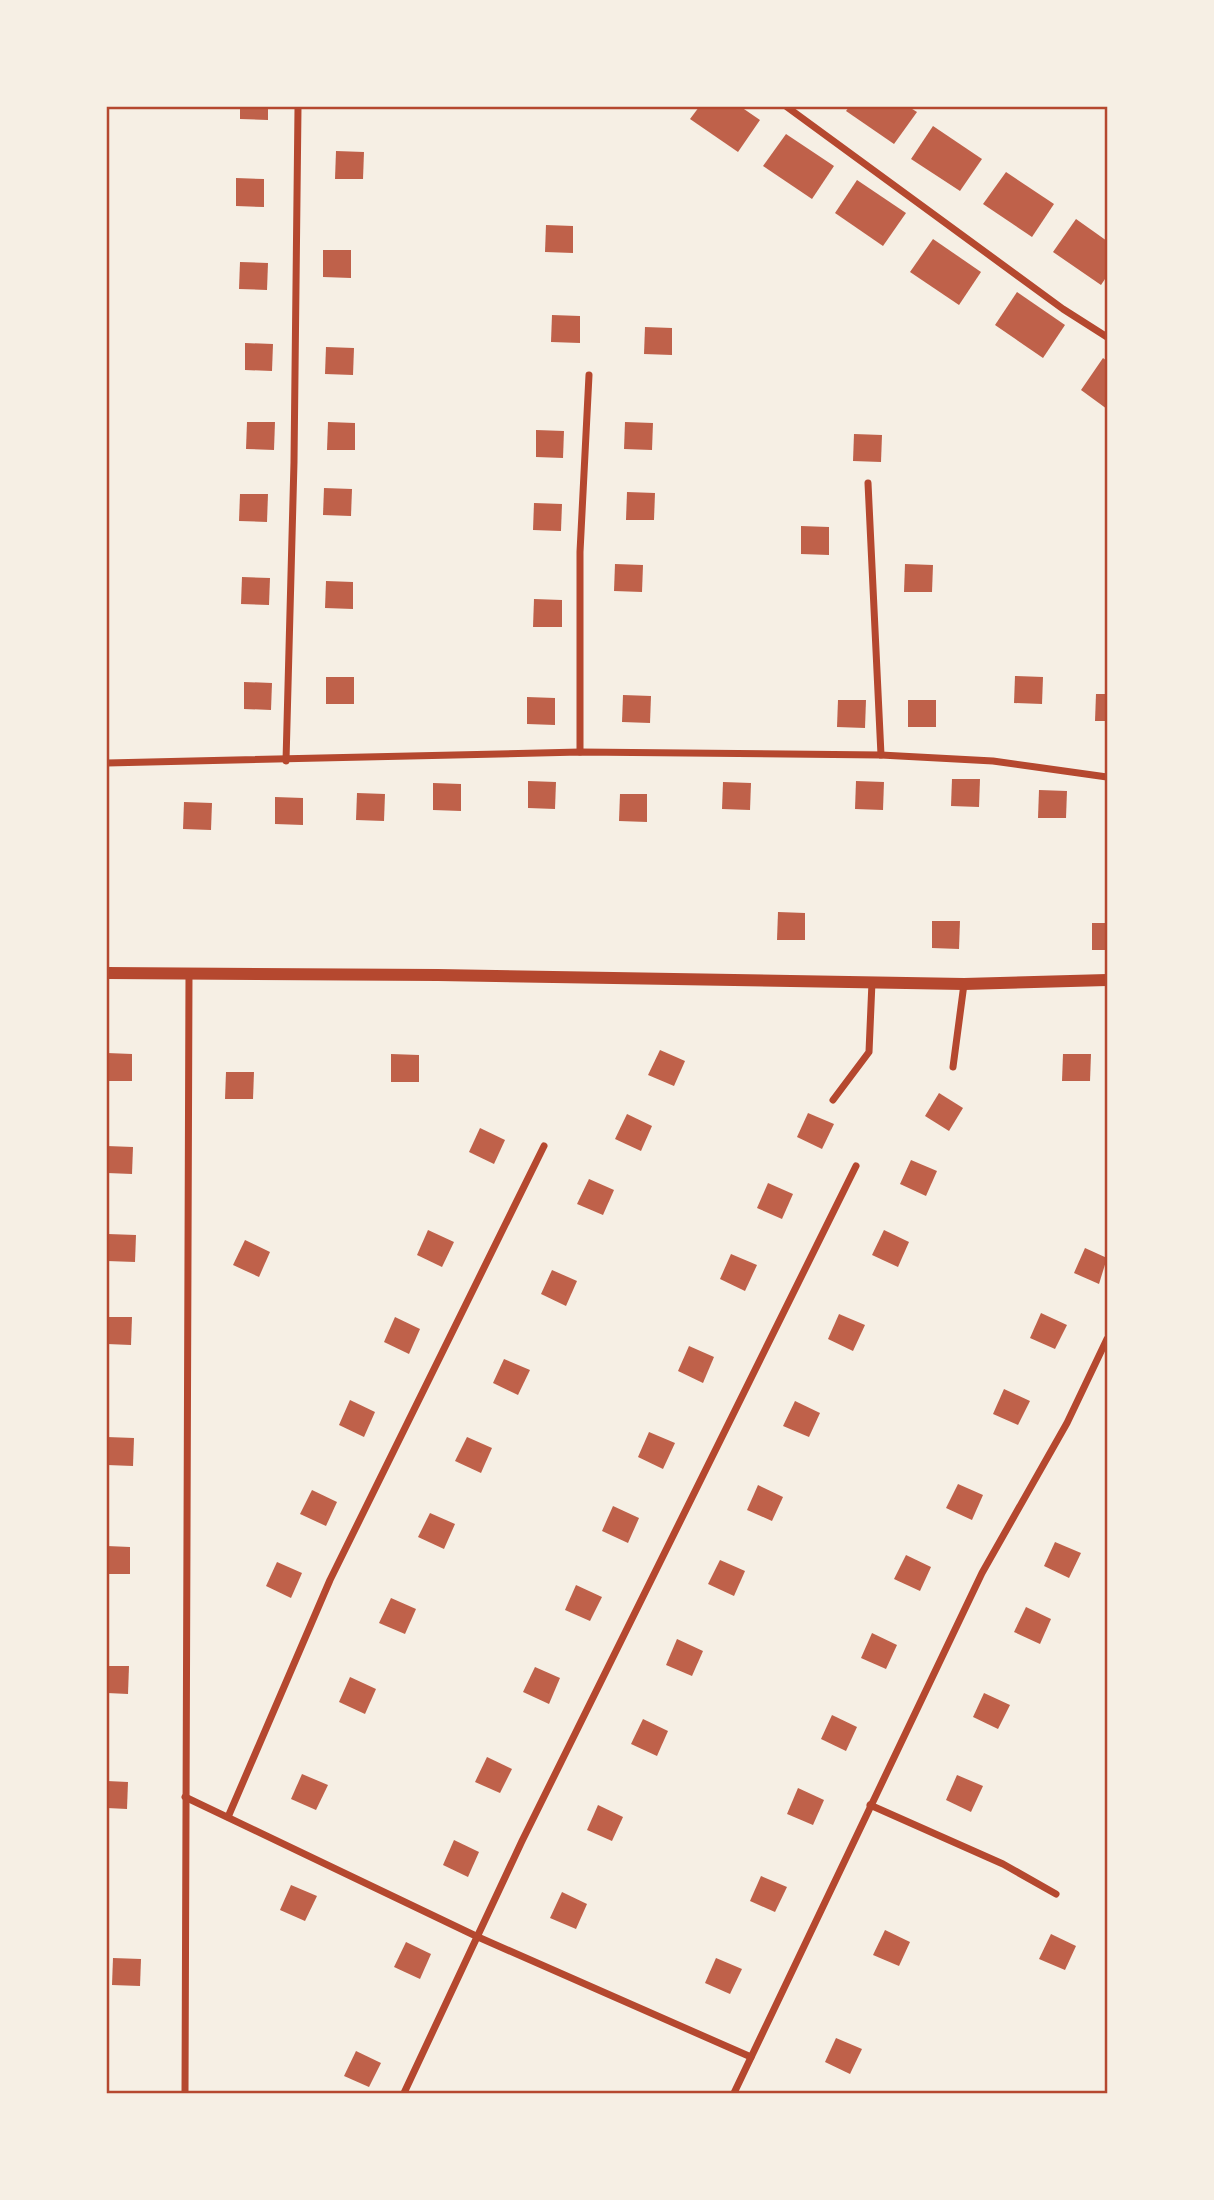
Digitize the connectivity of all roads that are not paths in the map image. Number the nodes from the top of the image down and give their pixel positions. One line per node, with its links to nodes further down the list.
1 (787, 107): 3 (street)
2 (298, 108): 8 (street)
3 (1107, 337)
4 (589, 375): 6 (street)
5 (868, 483): 7 (street)
6 (580, 752): 7 (street); 8 (street)
7 (881, 755): 10 (street)
8 (286, 761): 9 (street)
9 (107, 763)
10 (1107, 777)
11 (107, 974): 12 (street)
12 (189, 974): 14 (street); 21 (street)
13 (1107, 980): 15 (street)
14 (872, 982): 15 (street); 17 (street)
15 (964, 984): 16 (street)
16 (953, 1067)
17 (833, 1100)
18 (544, 1146): 23 (street)
19 (856, 1166): 25 (street)
20 (1107, 1339): 22 (street)
21 (185, 1797): 23 (street); 27 (street)
22 (870, 1805): 24 (street); 26 (street)
23 (228, 1817): 25 (street)
24 (1056, 1894)
25 (478, 1937): 26 (street); 28 (street)
26 (751, 2057): 29 (street)
27 (185, 2093)
28 (404, 2093)
29 (734, 2093)

